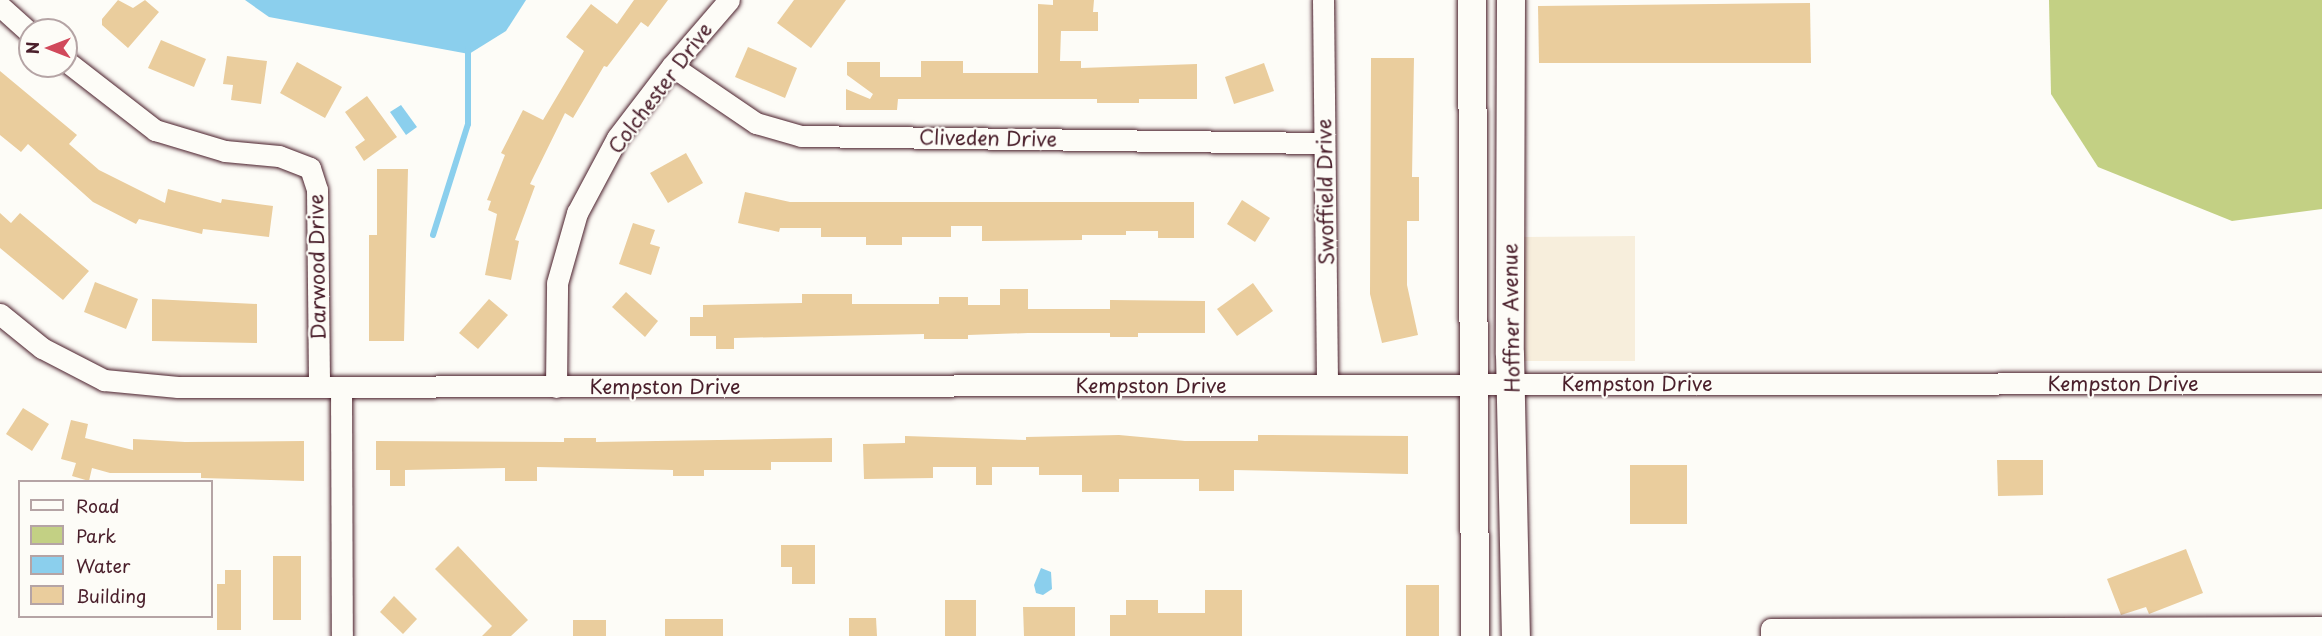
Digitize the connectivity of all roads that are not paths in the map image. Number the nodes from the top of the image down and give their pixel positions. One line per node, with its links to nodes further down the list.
1 (729, 0): 7 (street, Colchester Drive)
2 (1323, 0): 9 (street, Swoffield Drive)
3 (1472, 0): 12 (main road, Hoffner Avenue)
4 (1511, 0): 11 (main road, Hoffner Avenue)
5 (0, 6): 6 (street)
6 (18, 22)
7 (672, 66): 9 (street, Cliveden Drive); 17 (street, Colchester Drive)
8 (78, 70): 15 (street, Darwood Drive)
9 (1324, 143): 14 (street, Swoffield Drive)
10 (0, 314): 15 (street, Kempston Drive)
11 (1511, 382): 12 (street, Kempston Drive); 13 (street, Kempston Drive); 21 (main road, Hoffner Avenue)
12 (1474, 383): 14 (street, Kempston Drive); 20 (main road, Hoffner Avenue)
13 (2322, 383)
14 (1327, 385): 17 (street, Kempston Drive)
15 (319, 387): 16 (street, Kempston Drive)
16 (341, 387): 17 (street, Kempston Drive); 19 (street)
17 (556, 387)
18 (2322, 627): 22 (street)
19 (342, 636)
20 (1474, 636)
21 (1516, 636)
22 (1771, 636)

